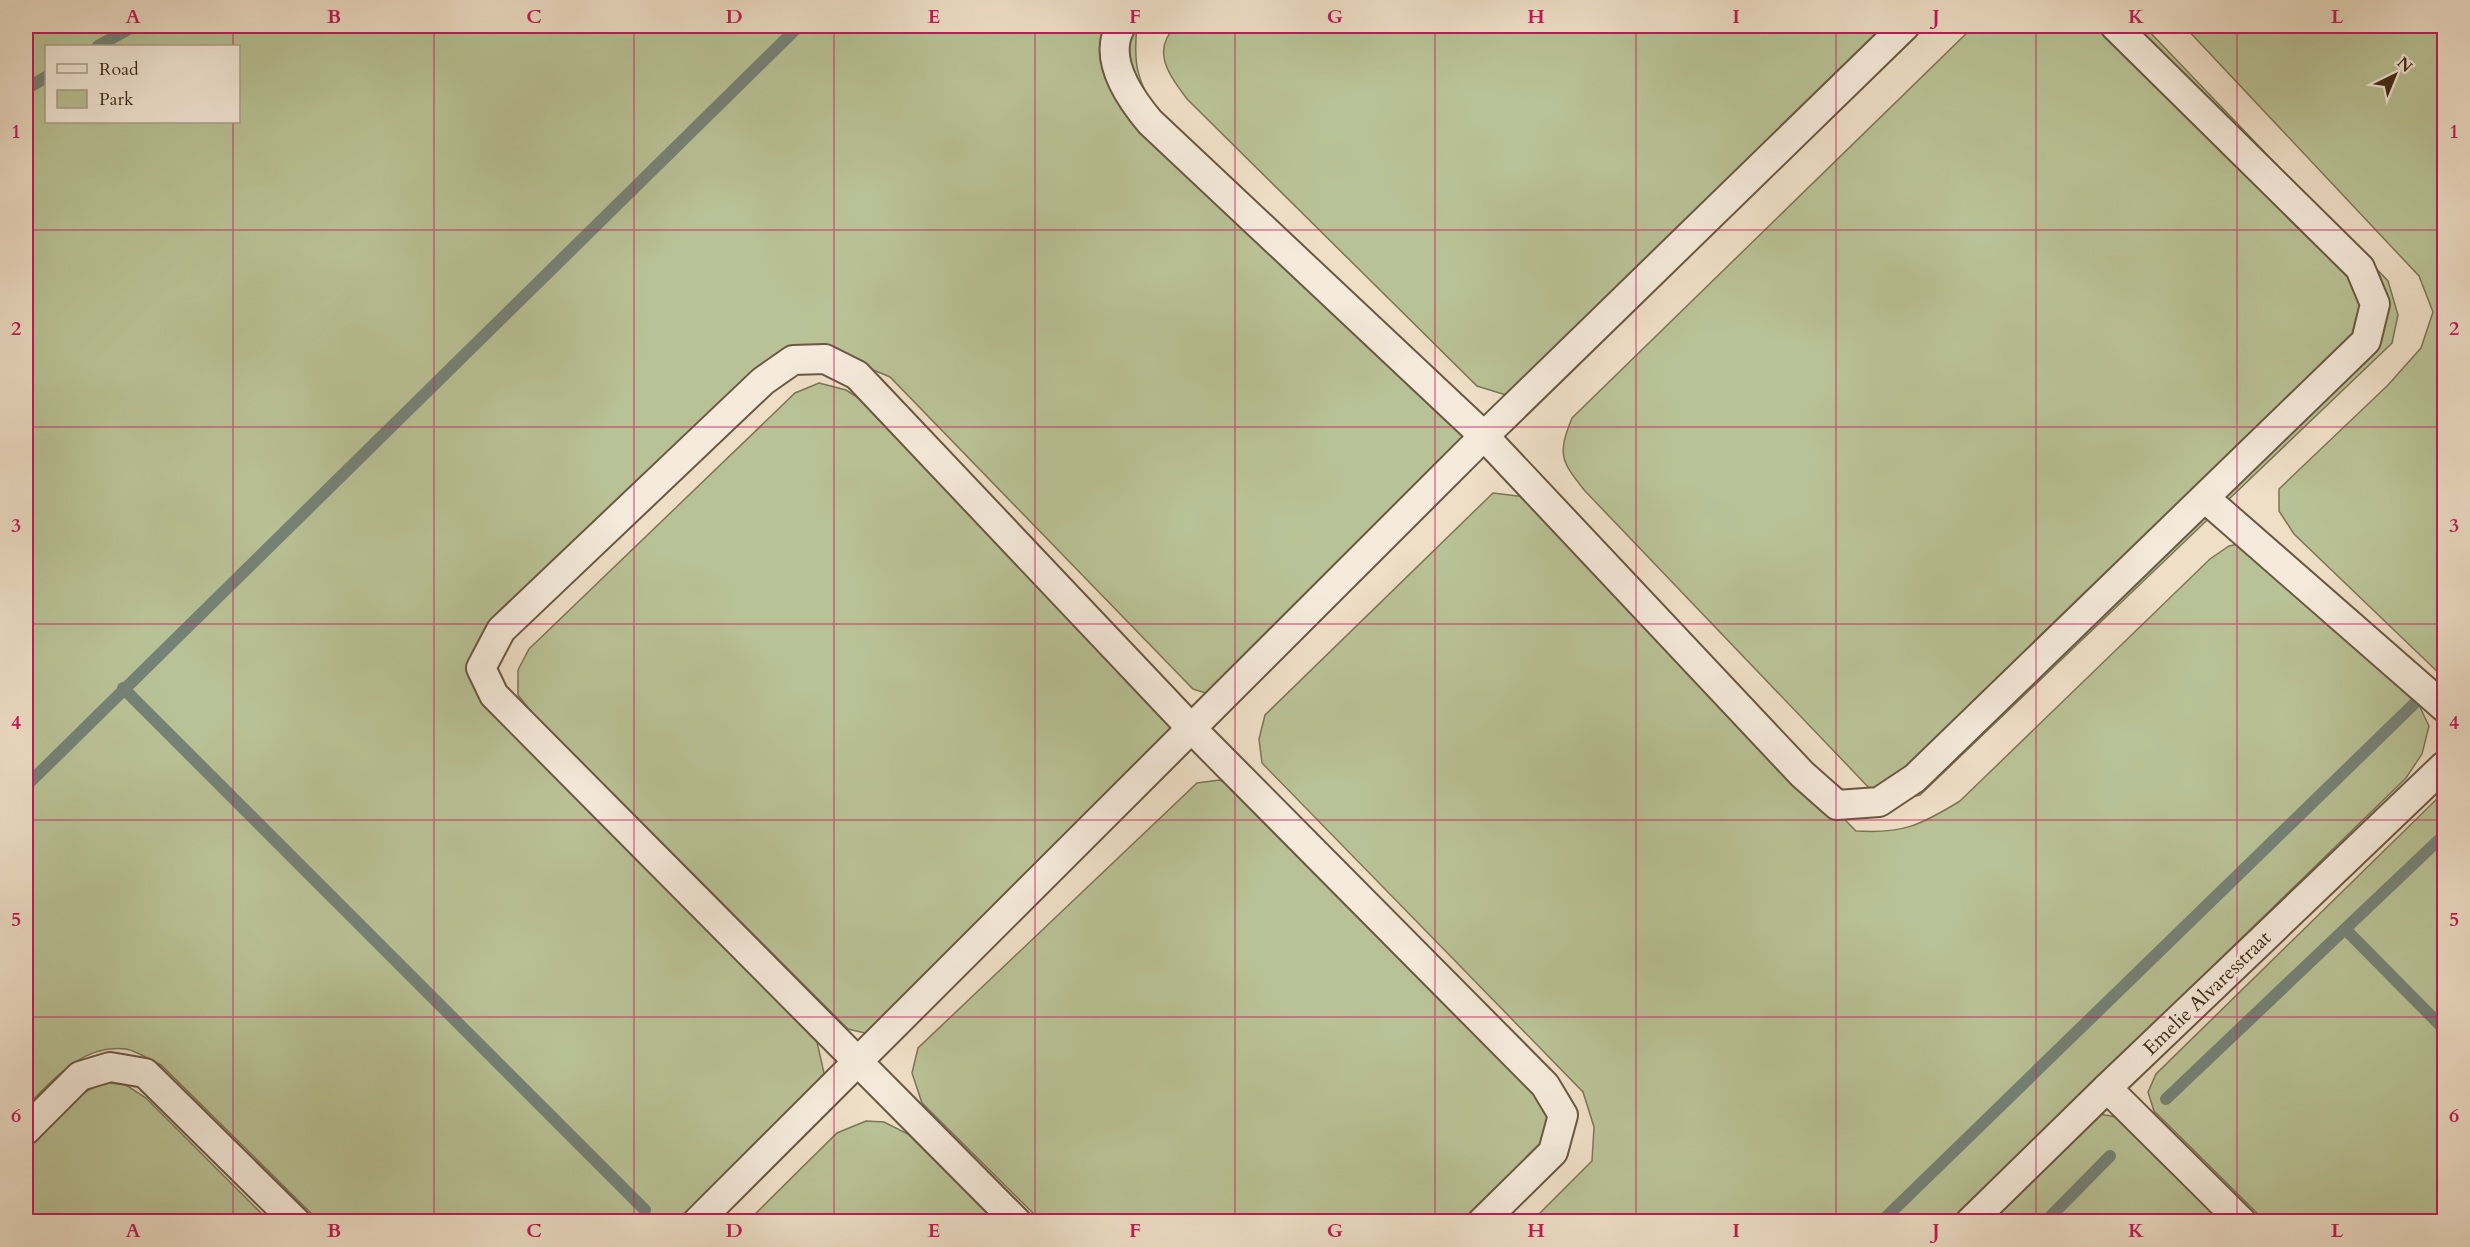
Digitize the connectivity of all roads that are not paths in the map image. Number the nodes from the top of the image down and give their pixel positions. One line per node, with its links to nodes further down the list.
1 (1121, 26): 4 (street)
2 (1905, 26): 4 (street)
3 (2115, 26): 5 (street)
4 (1484, 436): 5 (street); 7 (street)
5 (2205, 498): 6 (street)
6 (2445, 707)
7 (1192, 729): 9 (street); 9 (street); 15 (street)
8 (2445, 766): 10 (street, Emelie Alvaresstraat)
9 (859, 1061): 13 (street); 14 (street)
10 (2107, 1088): 16 (street, Emelie Alvaresstraat); 17 (street)
11 (26, 1130): 12 (street)
12 (296, 1221)
13 (697, 1221)
14 (1017, 1221)
15 (1482, 1221)
16 (1970, 1221)
17 (2242, 1221)

